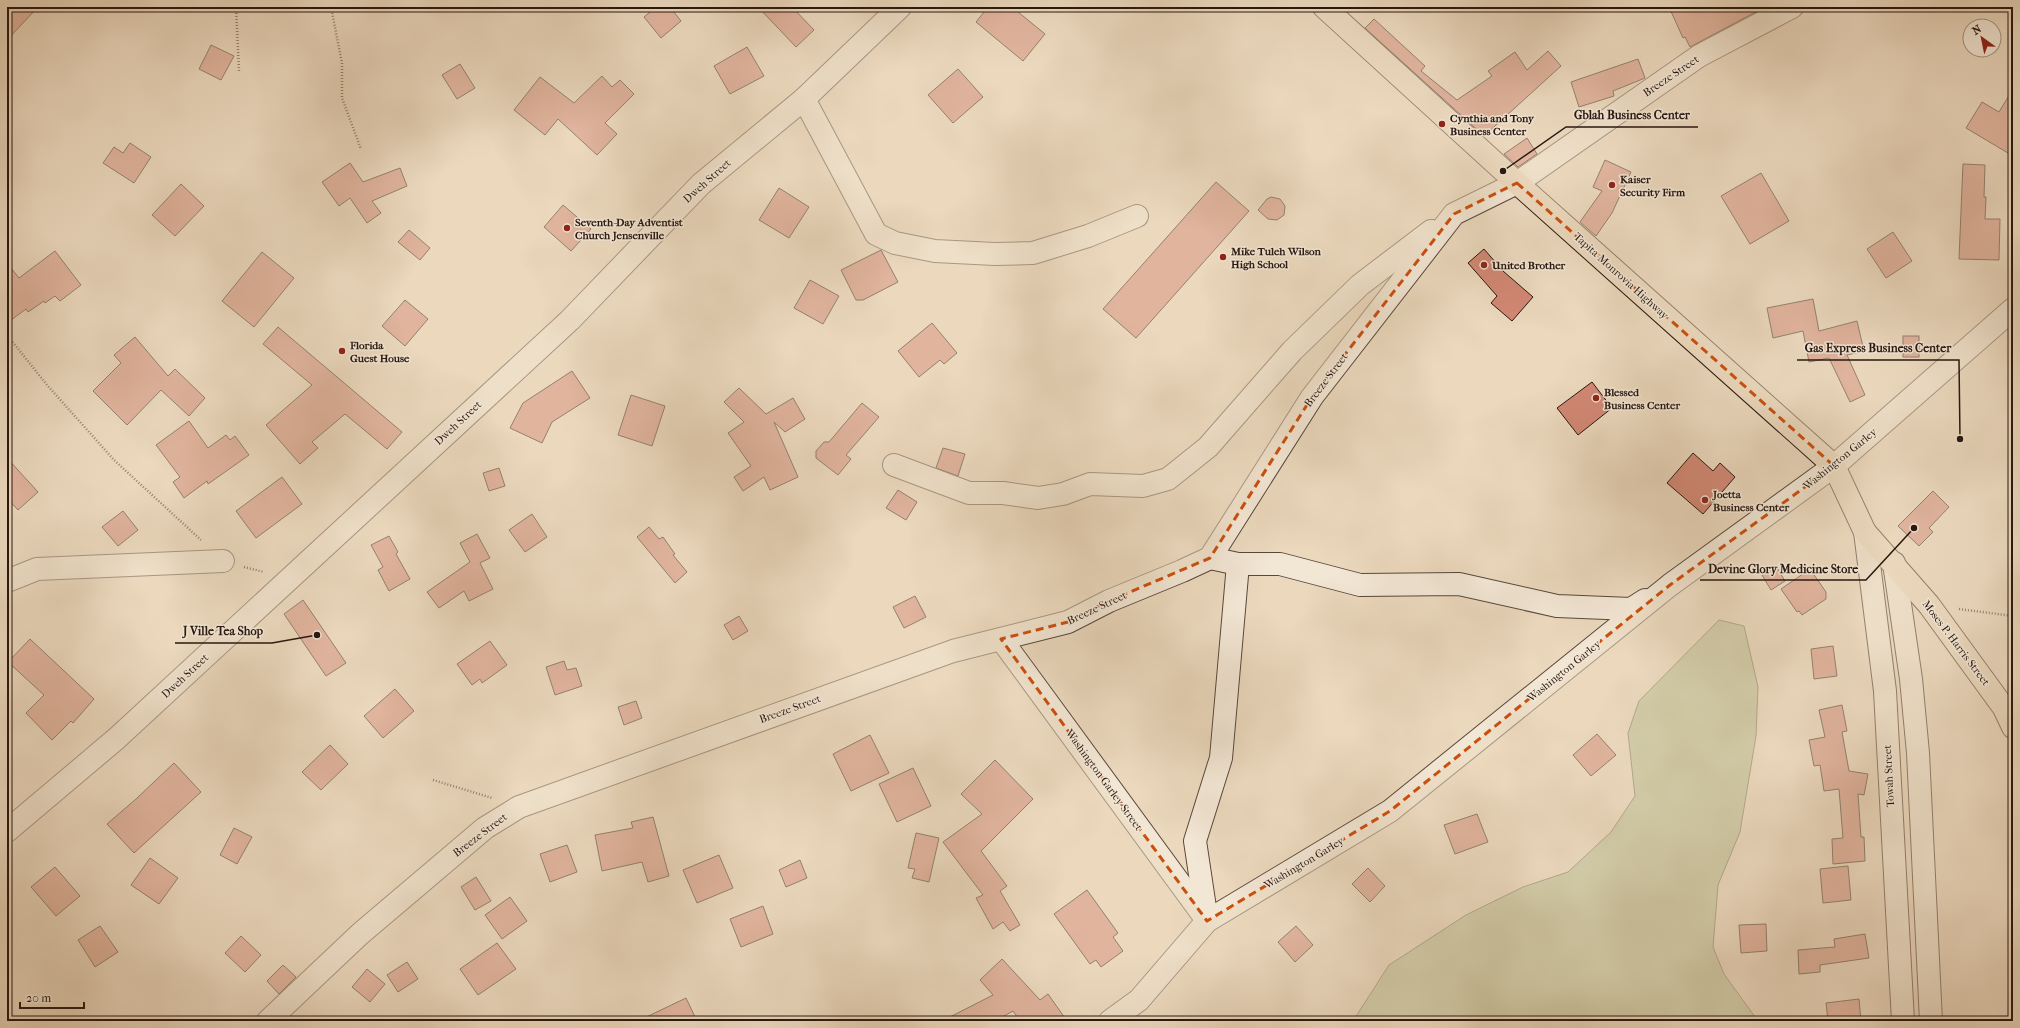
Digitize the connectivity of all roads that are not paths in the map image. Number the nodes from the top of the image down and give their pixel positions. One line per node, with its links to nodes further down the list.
1 (900, 7): 4 (street, Dweh Street)
2 (1324, 7): 5 (highway, Tapita-Monrovia Highway)
3 (1792, 7): 5 (street, Breeze Street)
4 (804, 99): 7 (street); 20 (street, Dweh Street)
5 (1517, 183): 6 (street, Breeze Street); 10 (highway, Tapita-Monrovia Highway)
6 (1454, 214): 9 (street); 12 (street, Breeze Street)
7 (1137, 216)
8 (2013, 309): 10 (street, Washington Garley)
9 (894, 464)
10 (1834, 466): 11 (highway, Tapita-Monrovia Highway); 17 (street, Washington Garley)
11 (1865, 532): 14 (highway, Tapita-Monrovia Highway); 24 (street, Towah Street)
12 (1210, 558): 15 (street); 18 (street, Breeze Street)
13 (223, 561): 16 (street)
14 (1894, 563): 19 (highway, Moses P. Harris Street); 25 (street)
15 (1238, 564): 17 (street); 21 (street)
16 (7, 581)
17 (1670, 585): 21 (street, Washington Garley)
18 (1001, 639): 21 (street, Washington Garley Street); 22 (street, Breeze Street)
19 (2013, 727)
20 (7, 831)
21 (1207, 921): 23 (street, Washington Garley)
22 (268, 1021)
23 (1110, 1021)
24 (1903, 1021)
25 (1931, 1021)

